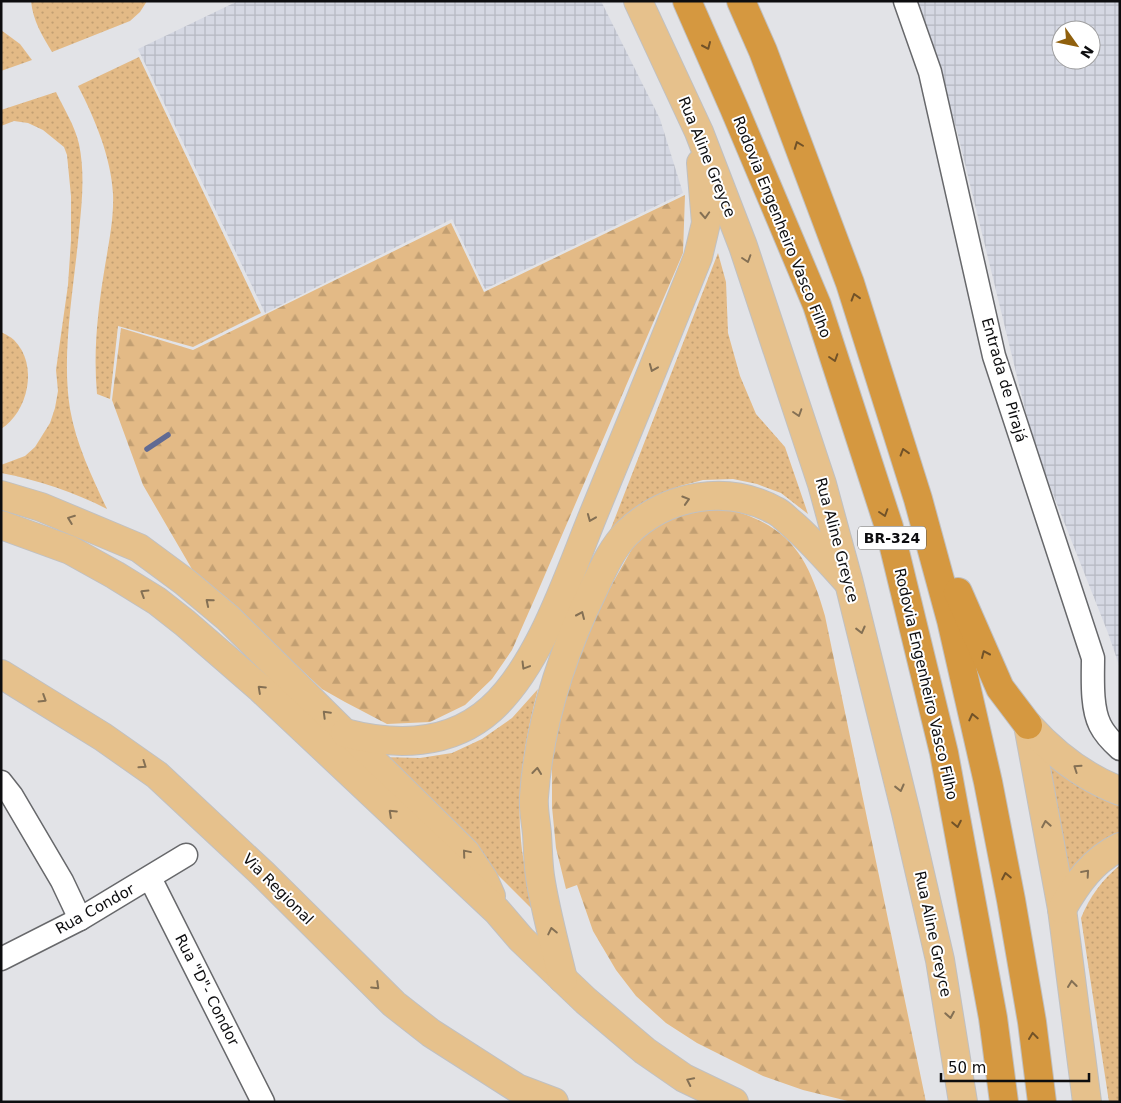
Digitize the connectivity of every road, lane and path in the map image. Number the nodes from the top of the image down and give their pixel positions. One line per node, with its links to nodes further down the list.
1 (638, 1): 5 (main road, Rua Aline Greyce)
2 (687, 1): 29 (highway, Rodovia Engenheiro Vasco Filho / BR-324, one-way to 29)
3 (741, 1): 7 (highway, BR-324, one-way to 3)
4 (905, 1): 13 (street, Entrada de Pirajá)
5 (699, 132): 9 (main road, Rua Aline Greyce, one-way to 9); 12 (main road, one-way to 12)
6 (1, 495): 12 (main road, one-way to 6)
7 (918, 499): 11 (highway, one-way to 7); 30 (highway, BR-324, one-way to 7)
8 (1, 526): 20 (main road, one-way to 8)
9 (849, 583): 23 (main road, one-way to 9); 28 (main road, Rua Aline Greyce, one-way to 28)
10 (1, 674): 24 (main road, Via Regional, one-way to 24)
11 (1028, 725): 15 (main road, one-way to 11); 19 (main road, one-way to 11)
12 (345, 733): 20 (main road, one-way to 12)
13 (1120, 750)
14 (1, 782): 21 (street)
15 (1120, 791)
16 (1120, 847): 19 (main road, one-way to 16)
17 (186, 855): 18 (street, Rua Condor)
18 (150, 878): 21 (street, Rua Condor); 25 (street, Rua "D"- Condor)
19 (1062, 909): 31 (main road, one-way to 19)
20 (497, 911): 23 (main road)
21 (80, 919): 22 (street, Rua Condor)
22 (1, 959)
23 (563, 979): 27 (main road, one-way to 23)
24 (522, 1095): 26 (main road, Via Regional)
25 (263, 1102)
26 (554, 1102)
27 (734, 1102)
28 (963, 1102)
29 (1004, 1102)
30 (1042, 1102)
31 (1087, 1102)

